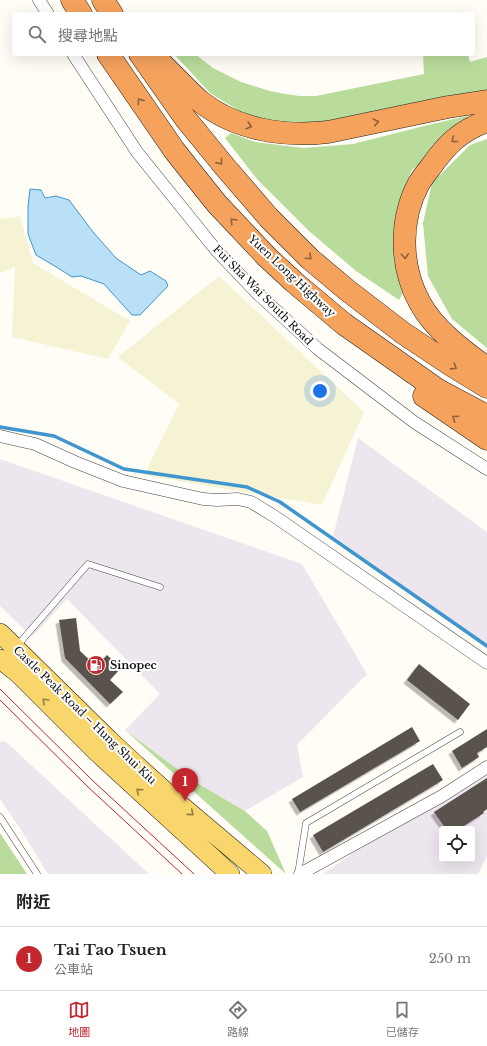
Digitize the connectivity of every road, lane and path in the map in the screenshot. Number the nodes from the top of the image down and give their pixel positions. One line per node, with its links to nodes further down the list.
1 (39, 0): 4 (street)
2 (72, 0): 5 (highway)
3 (103, 0): 6 (highway)
4 (47, 12)
5 (80, 12)
6 (111, 12)
7 (74, 56): 19 (street, Fui Sha Wai South Road)
8 (109, 56): 13 (highway, Yuen Long Highway, one-way to 8)
9 (141, 56): 15 (highway, one-way to 15)
10 (153, 56): 11 (highway, one-way to 11)
11 (487, 101)
12 (487, 121): 14 (highway, one-way to 14)
13 (344, 324): 16 (highway, Yuen Long Highway); 18 (highway, one-way to 13)
14 (487, 368)
15 (487, 387)
16 (487, 416)
17 (0, 436): 24 (street)
18 (487, 439)
19 (487, 469)
20 (160, 587): 22 (lane)
21 (0, 633): 22 (main road, Castle Peak Road – Hung Shui Kiu)
22 (15, 648): 30 (main road, Castle Peak Road – Hung Shui Kiu, one-way to 30)
23 (0, 659): 29 (main road, Castle Peak Road – Hung Shui Kiu, one-way to 23)
24 (487, 662)
25 (460, 732): 31 (lane)
26 (487, 767): 31 (street)
27 (0, 817): 28 (lane)
28 (37, 874)
29 (230, 874)
30 (262, 874)
31 (299, 874)

